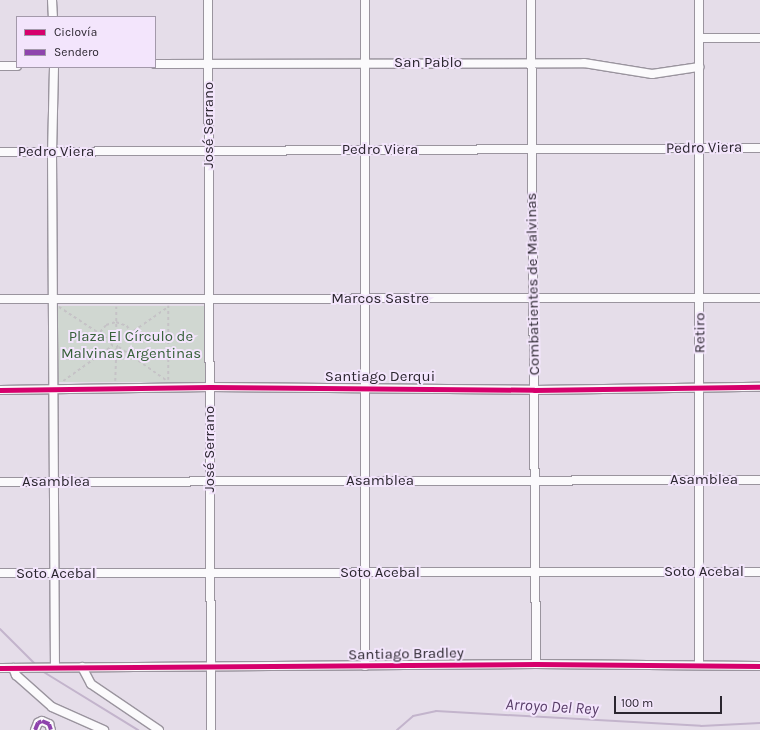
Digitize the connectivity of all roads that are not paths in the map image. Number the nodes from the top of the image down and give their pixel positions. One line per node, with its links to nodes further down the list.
1 (52, 0): 6 (street)
2 (208, 0): 10 (street, José Serrano)
3 (365, 0): 12 (street)
4 (531, 0): 9 (street, Combatientes de Malvinas)
5 (699, 0): 7 (street, Retiro)
6 (52, 16)
7 (700, 38): 8 (street); 15 (street, Retiro)
8 (760, 38)
9 (532, 62): 12 (street, San Pablo); 15 (street, San Pablo); 20 (street, Combatientes de Malvinas)
10 (209, 63): 11 (street, San Pablo); 12 (street, San Pablo); 21 (street, José Serrano)
11 (156, 64)
12 (365, 64): 19 (street)
13 (0, 66): 14 (street)
14 (16, 66)
15 (699, 67): 17 (street, Retiro)
16 (54, 68): 23 (street)
17 (699, 148): 18 (street, Pedro Viera); 20 (street, Pedro Viera); 25 (street, Retiro)
18 (760, 148)
19 (364, 150): 20 (street, Pedro Viera); 21 (street, Pedro Viera); 29 (street)
20 (532, 150): 24 (street, Combatientes de Malvinas)
21 (209, 151): 23 (street, Pedro Viera); 28 (street, José Serrano)
22 (0, 152): 23 (street, Pedro Viera)
23 (52, 152): 30 (street)
24 (532, 298): 25 (street, Marcos Sastre); 29 (street, Marcos Sastre); 37 (street, Combatientes de Malvinas)
25 (700, 298): 26 (street, Marcos Sastre); 31 (street, Retiro)
26 (760, 298)
27 (0, 299): 30 (street, Marcos Sastre)
28 (210, 299): 29 (street, Marcos Sastre); 30 (street, Marcos Sastre); 32 (street, José Serrano)
29 (366, 299): 36 (street)
30 (54, 303): 34 (street)
31 (700, 386): 33 (street, Santiago Derqui); 37 (street, Santiago Derqui); 38 (street, Retiro)
32 (210, 387): 34 (street, Santiago Derqui); 36 (street, Santiago Derqui); 43 (street, José Serrano)
33 (760, 387)
34 (55, 388): 35 (street, Santiago Derqui); 44 (street)
35 (0, 390)
36 (366, 390): 37 (street, Santiago Derqui); 40 (street)
37 (534, 390): 41 (street, Combatientes de Malvinas)
38 (700, 480): 39 (street, Asamblea); 41 (street, Asamblea); 47 (street, Retiro)
39 (760, 480)
40 (366, 481): 41 (street, Asamblea); 43 (street, Asamblea); 49 (street)
41 (533, 481): 45 (street, Combatientes de Malvinas)
42 (0, 482): 44 (street, Asamblea)
43 (210, 482): 44 (street, Asamblea); 46 (street, José Serrano)
44 (54, 483): 51 (street)
45 (534, 571): 47 (street, Soto Acebal); 49 (street, Soto Acebal); 52 (street, Combatientes de Malvinas)
46 (210, 572): 49 (street, Soto Acebal); 51 (street, Soto Acebal); 58 (street, José Serrano)
47 (700, 572): 48 (street, Soto Acebal); 53 (street, Retiro)
48 (760, 572)
49 (367, 573): 54 (street)
50 (0, 574): 51 (street, Soto Acebal)
51 (55, 574): 56 (street)
52 (536, 664): 53 (street, Santiago Bradley); 54 (street, Santiago Bradley)
53 (699, 665): 55 (street, Santiago Bradley)
54 (365, 666): 58 (street, Santiago Bradley)
55 (760, 666)
56 (53, 667): 57 (street, Santiago Bradley); 60 (street, Santiago Bradley)
57 (82, 667): 58 (street, Santiago Bradley); 64 (street)
58 (211, 667): 65 (street, José Serrano)
59 (0, 668): 60 (street)
60 (13, 668): 63 (street)
61 (35, 730): 62 (street)
62 (51, 730)
63 (104, 730)
64 (159, 730)
65 (211, 730)

